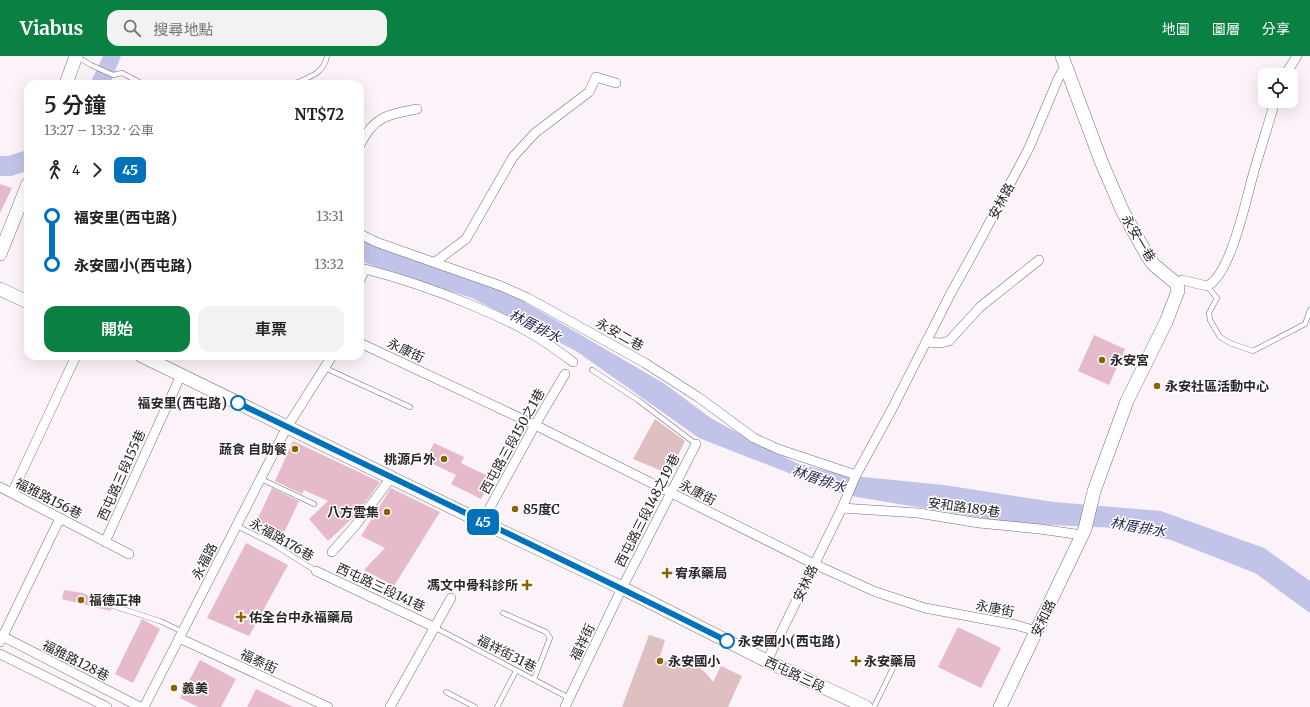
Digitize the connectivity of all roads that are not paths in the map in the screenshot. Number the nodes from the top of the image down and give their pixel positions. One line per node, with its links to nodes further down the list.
1 (76, 56): 6 (street); 7 (lane)
2 (327, 56): 8 (lane)
3 (1297, 56): 5 (street)
4 (1064, 61): 19 (street, 永安一巷); 24 (street, 安林路)
5 (1289, 68)
6 (67, 80)
7 (135, 80)
8 (303, 80)
9 (616, 83): 17 (street)
10 (1273, 108): 20 (street)
11 (417, 109): 12 (street)
12 (364, 138)
13 (24, 204): 15 (street)
14 (364, 236): 17 (street, 永安二巷)
15 (0, 254)
16 (1039, 260): 24 (street)
17 (435, 262): 38 (street, 永安二巷)
18 (364, 271): 29 (street)
19 (1177, 284): 20 (street); 49 (street, 安和路)
20 (1207, 286): 23 (lane)
21 (0, 289): 22 (street)
22 (24, 300)
23 (1310, 310)
24 (926, 342): 38 (street, 安林路)
25 (364, 345): 35 (street, 永康街)
26 (74, 360): 43 (street)
27 (151, 360): 32 (street, 西屯路三段)
28 (329, 360): 30 (street, 永福路)
29 (573, 362)
30 (324, 367): 34 (lane); 36 (street, 永福路)
31 (592, 370): 37 (lane)
32 (181, 374): 36 (street, 西屯路三段); 50 (street, 西屯路三段155巷)
33 (565, 374): 35 (street, 西屯路三段150之1巷)
34 (410, 407)
35 (534, 425): 42 (street, 永康街); 47 (street, 西屯路三段150之1巷)
36 (287, 427): 39 (street, 西屯路三段); 40 (street, 永福路)
37 (696, 444): 42 (street, 西屯路三段148之19巷)
38 (856, 475): 45 (street, 安林路)
39 (391, 478): 47 (street, 西屯路三段); 51 (street)
40 (260, 479): 44 (lane); 48 (street, 永福路)
41 (0, 487): 43 (street, 福雅路156巷)
42 (671, 492): 53 (street, 永康街); 55 (street, 西屯路三段148之19巷)
43 (12, 493): 46 (street, 福雅路156巷)
44 (314, 504)
45 (843, 506): 49 (street, 安和路189巷); 53 (street, 安林路)
46 (60, 518): 50 (street, 福雅路156巷); 62 (street)
47 (482, 522): 55 (street, 西屯路三段)
48 (237, 526): 54 (lane, 永福路176巷); 61 (street, 永福路)
49 (1084, 532): 60 (street, 安和路)
50 (105, 542): 52 (street, 福雅路156巷)
51 (332, 552)
52 (129, 554)
53 (814, 564): 60 (street, 永康街); 64 (street, 安林路)
54 (316, 571): 59 (street, 西屯路三段141巷)
55 (622, 588): 64 (street, 西屯路三段); 69 (street, 福祥街)
56 (451, 598): 59 (street, 西屯路三段141巷)
57 (113, 606): 61 (lane)
58 (503, 613): 67 (lane)
59 (434, 627): 66 (lane, 福祥街31巷); 74 (street, 西屯路三段141巷)
60 (1036, 631): 80 (street, 安和路)
61 (181, 635): 72 (street, 永福路); 73 (street, 福泰街)
62 (1, 638): 71 (street, 福雅路128巷)
63 (0, 654): 70 (street)
64 (767, 661): 78 (street, 西屯路三段)
65 (893, 668): 79 (lane)
66 (516, 671): 67 (lane, 福祥街31巷); 76 (lane)
67 (534, 679): 69 (lane, 福祥街31巷)
68 (446, 692): 75 (lane)
69 (569, 698): 77 (street, 福祥街)
70 (106, 707)
71 (140, 707)
72 (144, 707)
73 (328, 707)
74 (390, 707)
75 (476, 707)
76 (497, 707)
77 (565, 707)
78 (866, 707)
79 (874, 707)
80 (1000, 707)

